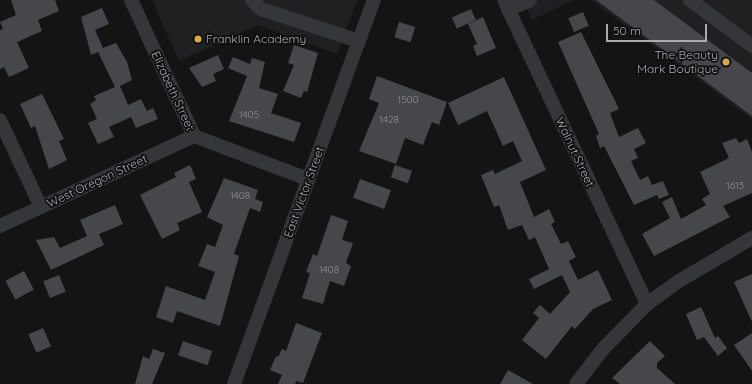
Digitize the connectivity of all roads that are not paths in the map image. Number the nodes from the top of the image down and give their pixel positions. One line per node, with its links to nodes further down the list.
1 (131, 0): 10 (street, Elizabeth Street)
2 (252, 0): 7 (street)
3 (374, 0): 7 (street, East Victor Street)
4 (530, 0): 6 (street)
5 (690, 0): 8 (street)
6 (506, 5): 15 (street, Walnut Street)
7 (359, 41): 11 (street, East Victor Street)
8 (752, 46)
9 (0, 120): 12 (street)
10 (194, 136): 11 (street, Elizabeth Street); 12 (street, West Oregon Street)
11 (308, 179): 16 (street, East Victor Street)
12 (41, 207): 13 (street, West Oregon Street)
13 (0, 226)
14 (752, 238): 15 (street)
15 (647, 304): 17 (street)
16 (234, 384)
17 (576, 384)

